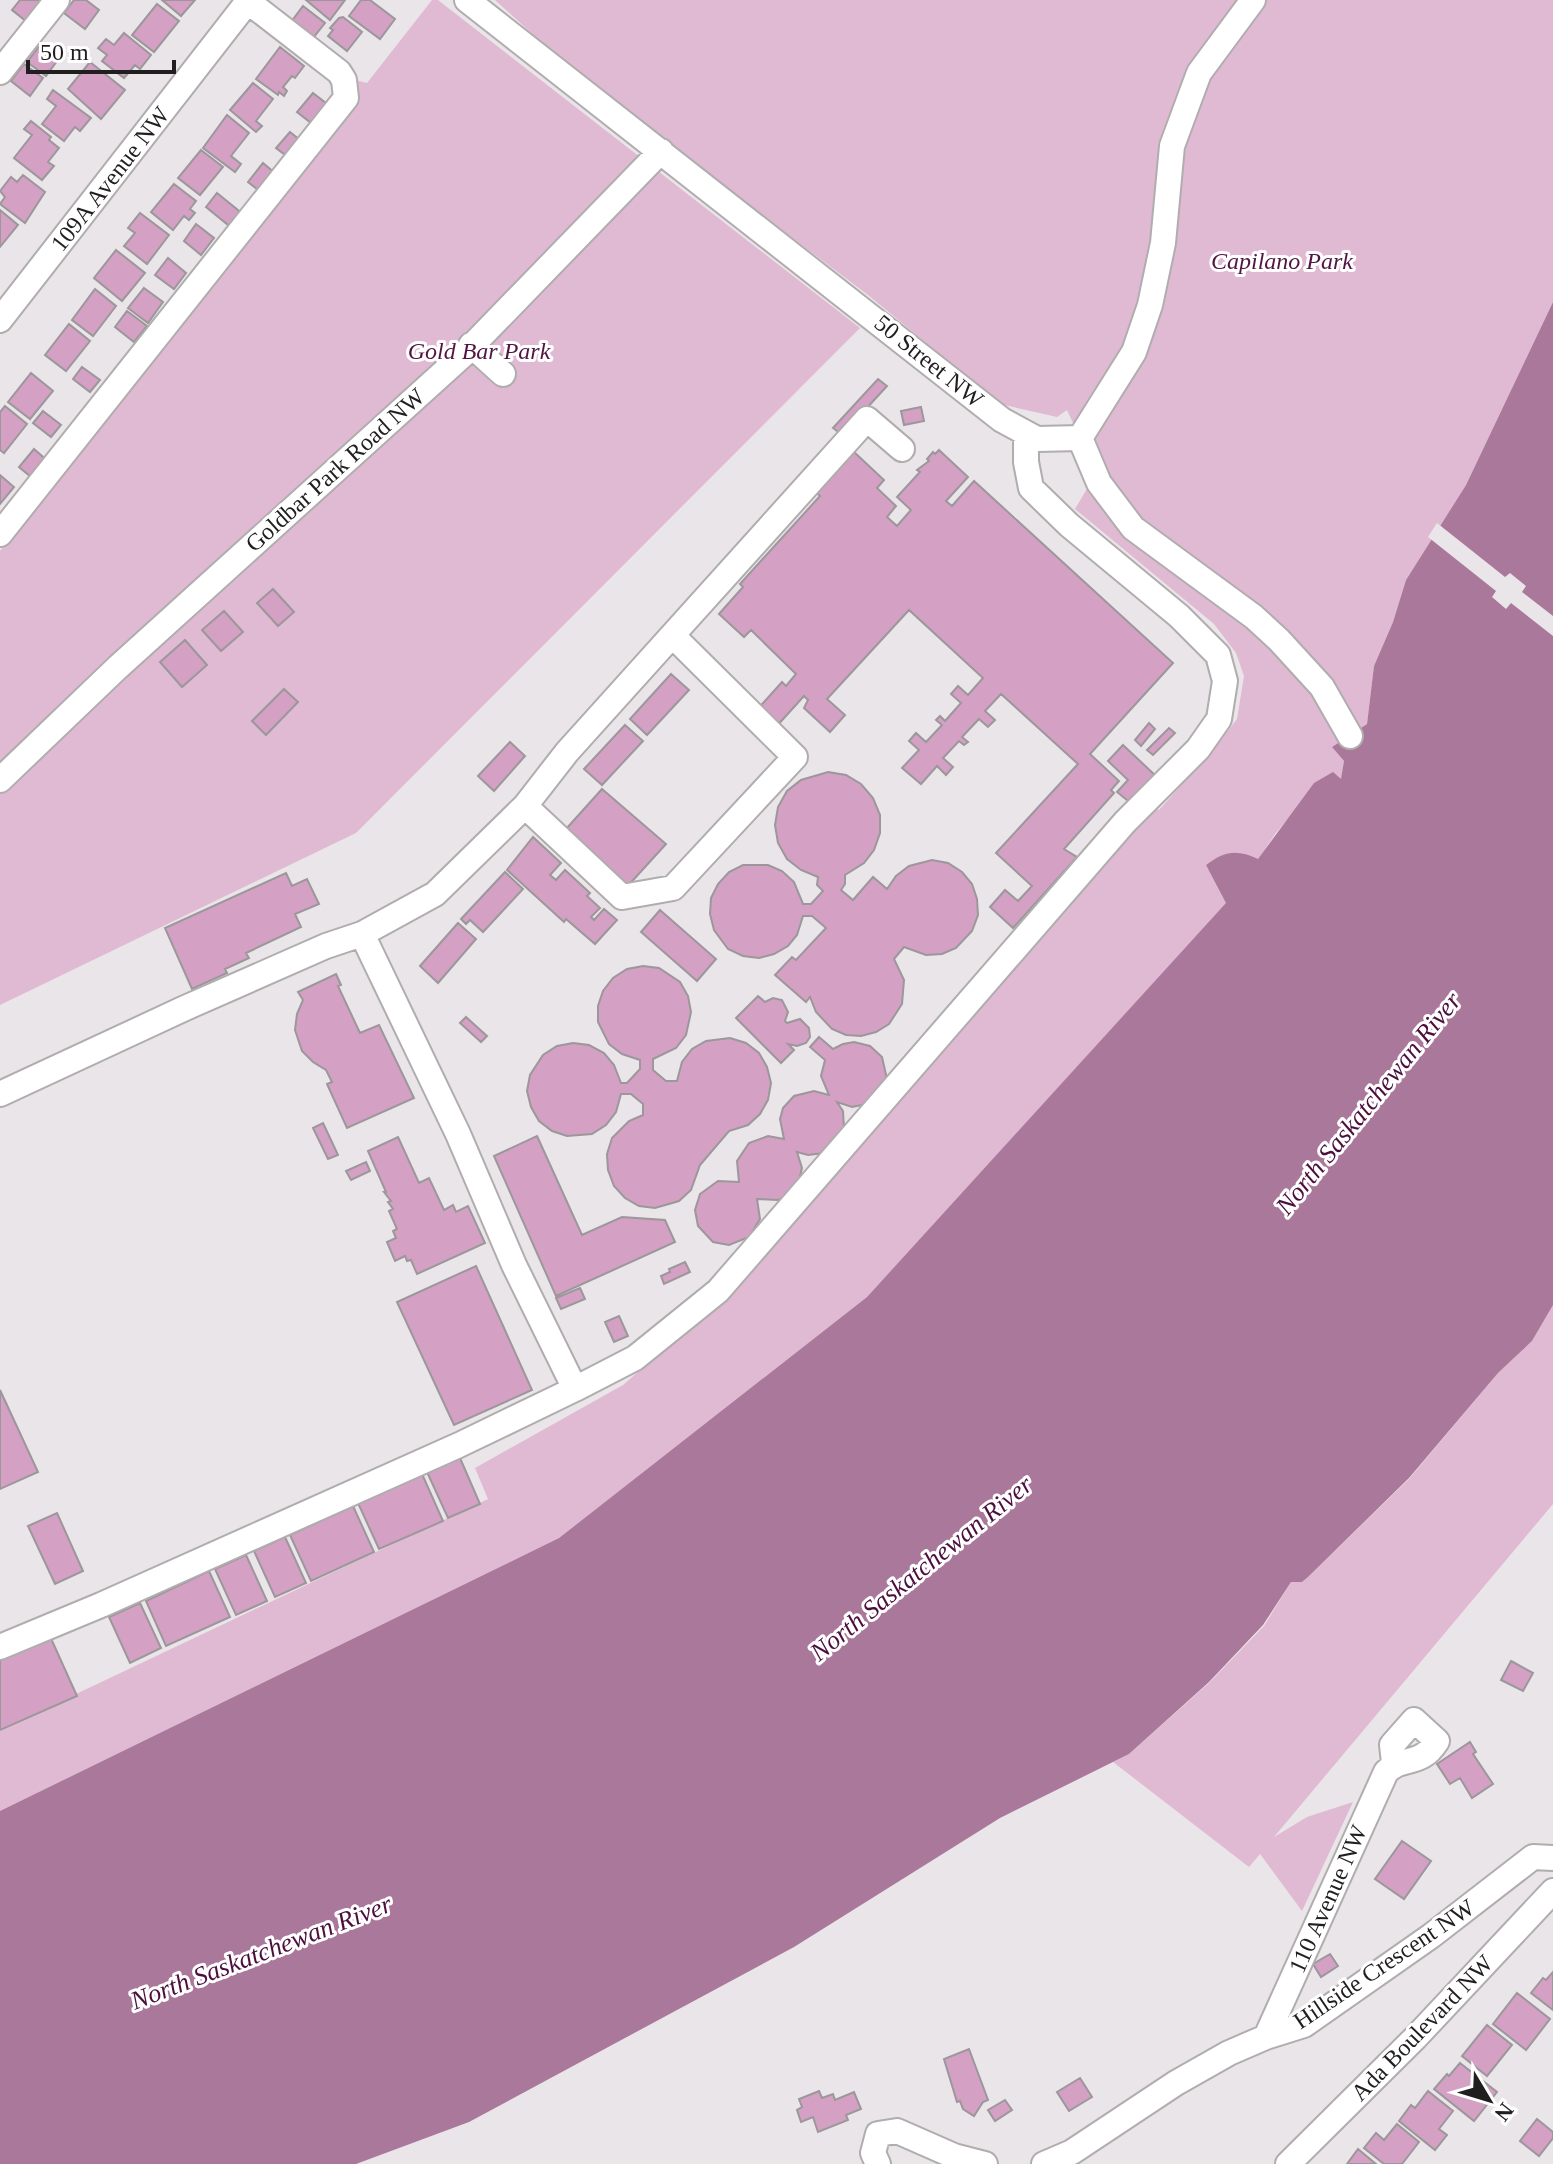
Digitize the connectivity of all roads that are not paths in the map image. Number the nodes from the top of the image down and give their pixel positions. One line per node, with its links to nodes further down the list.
1 (57, 0): 5 (street)
2 (248, 0): 7 (street, 109A Avenue NW); 13 (street)
3 (467, 0): 6 (street, 50 Street NW)
4 (1253, 0): 11 (street)
5 (0, 72)
6 (661, 151): 8 (street, Goldbar Park Road NW); 10 (street, 50 Street NW)
7 (0, 320)
8 (471, 345): 9 (street); 16 (street, Goldbar Park Road NW)
9 (503, 374)
10 (1026, 434): 11 (street, 50 Street NW); 20 (street)
11 (1080, 438): 15 (street)
12 (902, 449): 14 (street)
13 (0, 534)
14 (674, 637): 17 (street); 17 (street)
15 (1350, 736)
16 (0, 780)
17 (525, 806): 18 (street)
18 (362, 934): 19 (street); 20 (street)
19 (0, 1094)
20 (575, 1389): 21 (street)
21 (0, 1647)
22 (1394, 1763): 25 (street, 110 Avenue NW)
23 (1553, 1858): 25 (street, Hillside Crescent NW)
24 (1553, 1891): 29 (street, Ada Boulevard NW)
25 (1266, 2037): 28 (street, Hillside Crescent NW)
26 (878, 2164): 27 (street)
27 (985, 2164)
28 (1044, 2164)
29 (1288, 2164)

